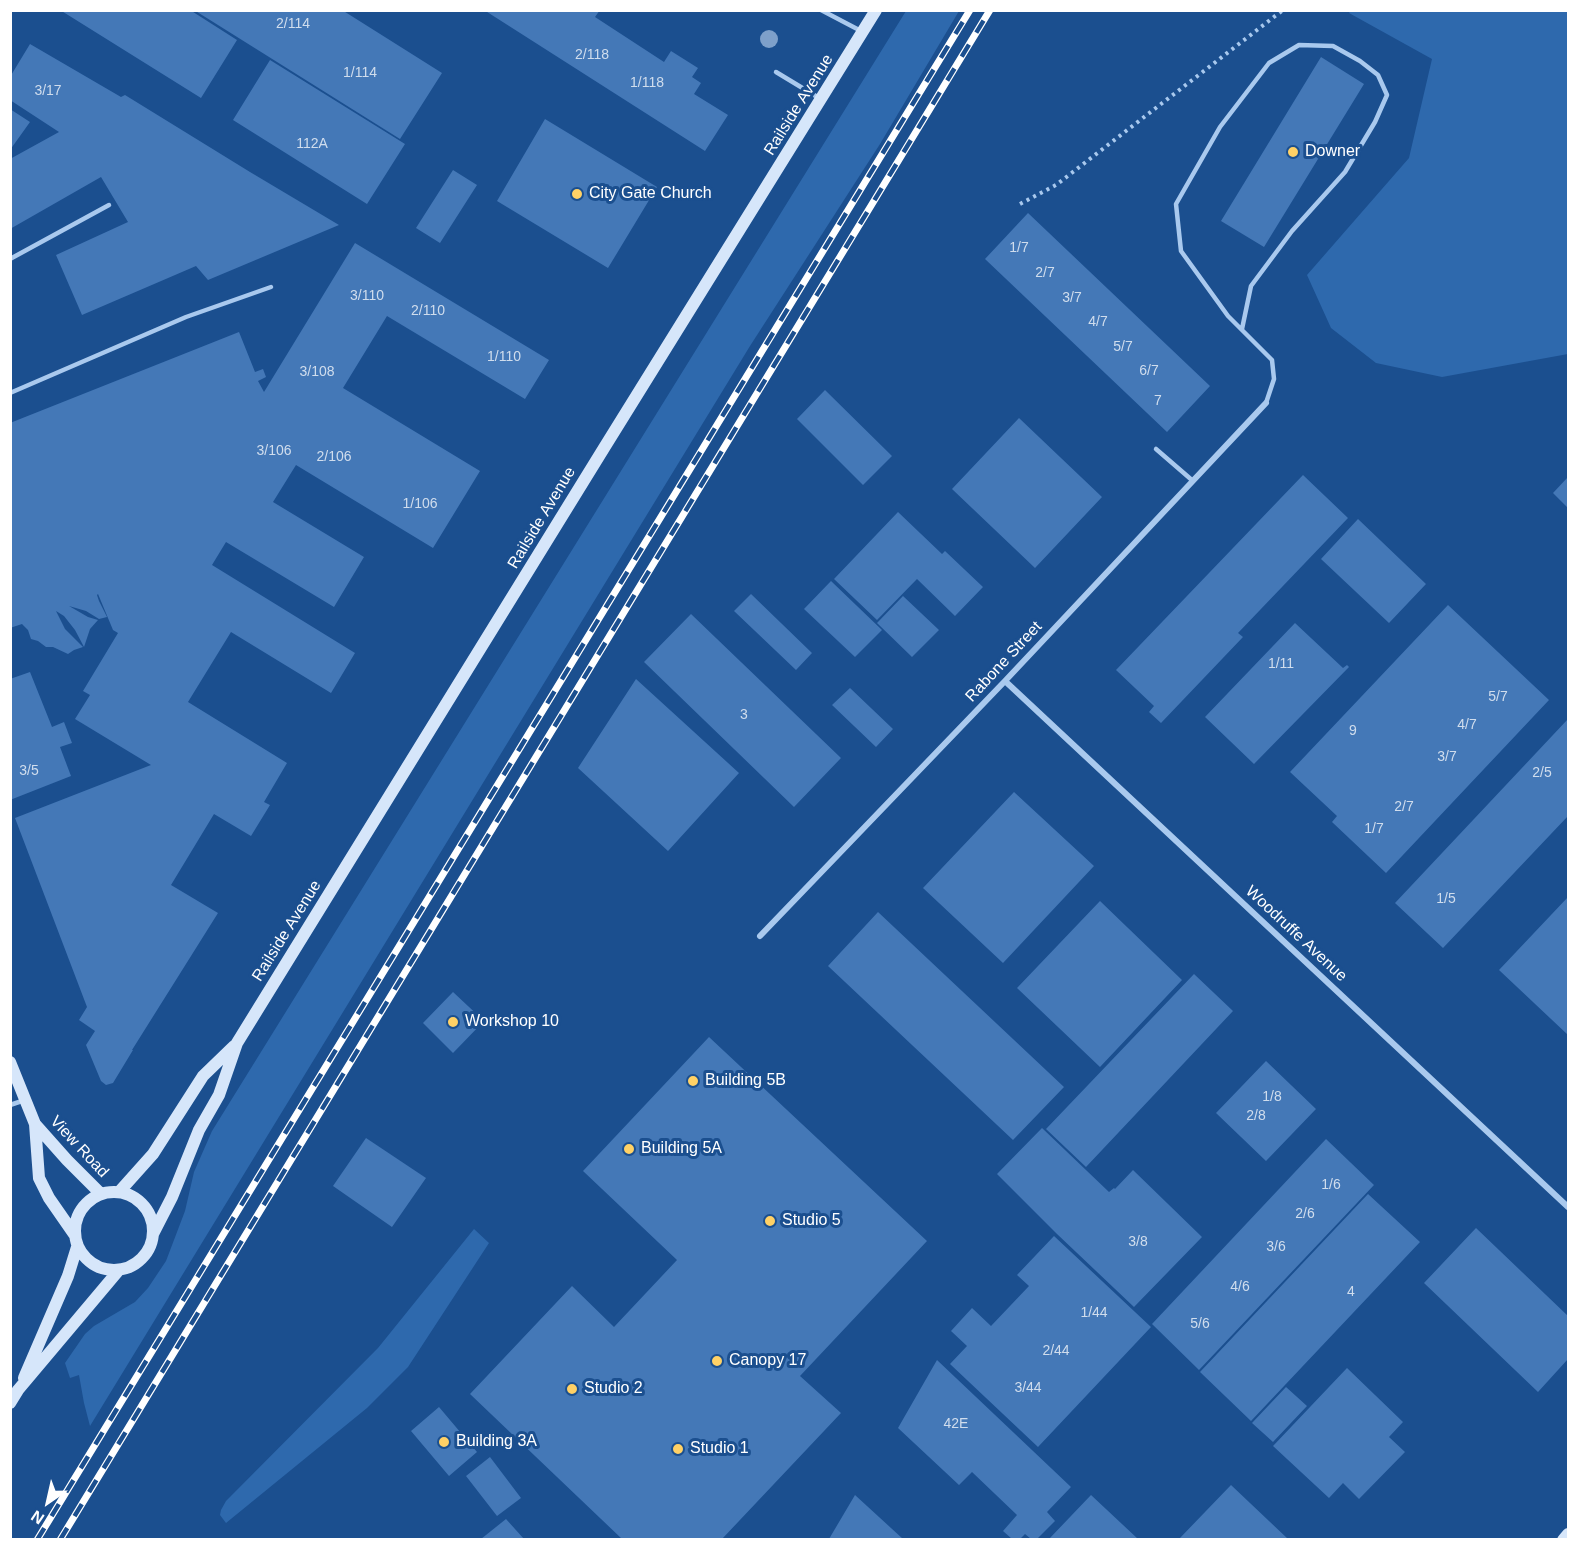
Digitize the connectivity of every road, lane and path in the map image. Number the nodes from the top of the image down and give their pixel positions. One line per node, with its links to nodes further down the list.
1 (821, 10): 4 (lane)
2 (876, 10): 4 (main road, Railside Avenue)
3 (1283, 10): 7 (path)
4 (863, 32): 6 (main road, Railside Avenue)
5 (776, 72): 6 (lane)
6 (822, 100): 18 (main road, Railside Avenue)
7 (1020, 204)
8 (109, 205): 9 (lane)
9 (10, 259)
10 (271, 287): 12 (lane)
11 (1242, 330): 11 (lane); 13 (lane)
12 (10, 393)
13 (1266, 403): 15 (street, Rabone Street)
14 (1156, 449): 15 (lane)
15 (1193, 481): 16 (street, Rabone Street)
16 (1005, 681): 17 (street, Rabone Street); 25 (street, Woodruffe Avenue)
17 (760, 936)
18 (237, 1043): 23 (main road, Railside Avenue); 27 (main road, Railside Avenue)
19 (10, 1062): 20 (main road, View Road)
20 (25, 1100): 21 (lane); 22 (main road, View Road)
21 (10, 1105)
22 (35, 1124): 24 (main road, View Road); 26 (main road, View Road)
23 (119, 1192): 24 (main road); 27 (main road)
24 (100, 1193): 26 (main road)
25 (1569, 1207)
26 (74, 1234): 28 (main road)
27 (153, 1234): 29 (main road)
28 (77, 1248): 29 (main road); 30 (main road)
29 (119, 1270): 30 (main road)
30 (18, 1390): 31 (main road)
31 (10, 1403)
32 (1569, 1534): 33 (main road)
33 (1563, 1539)

